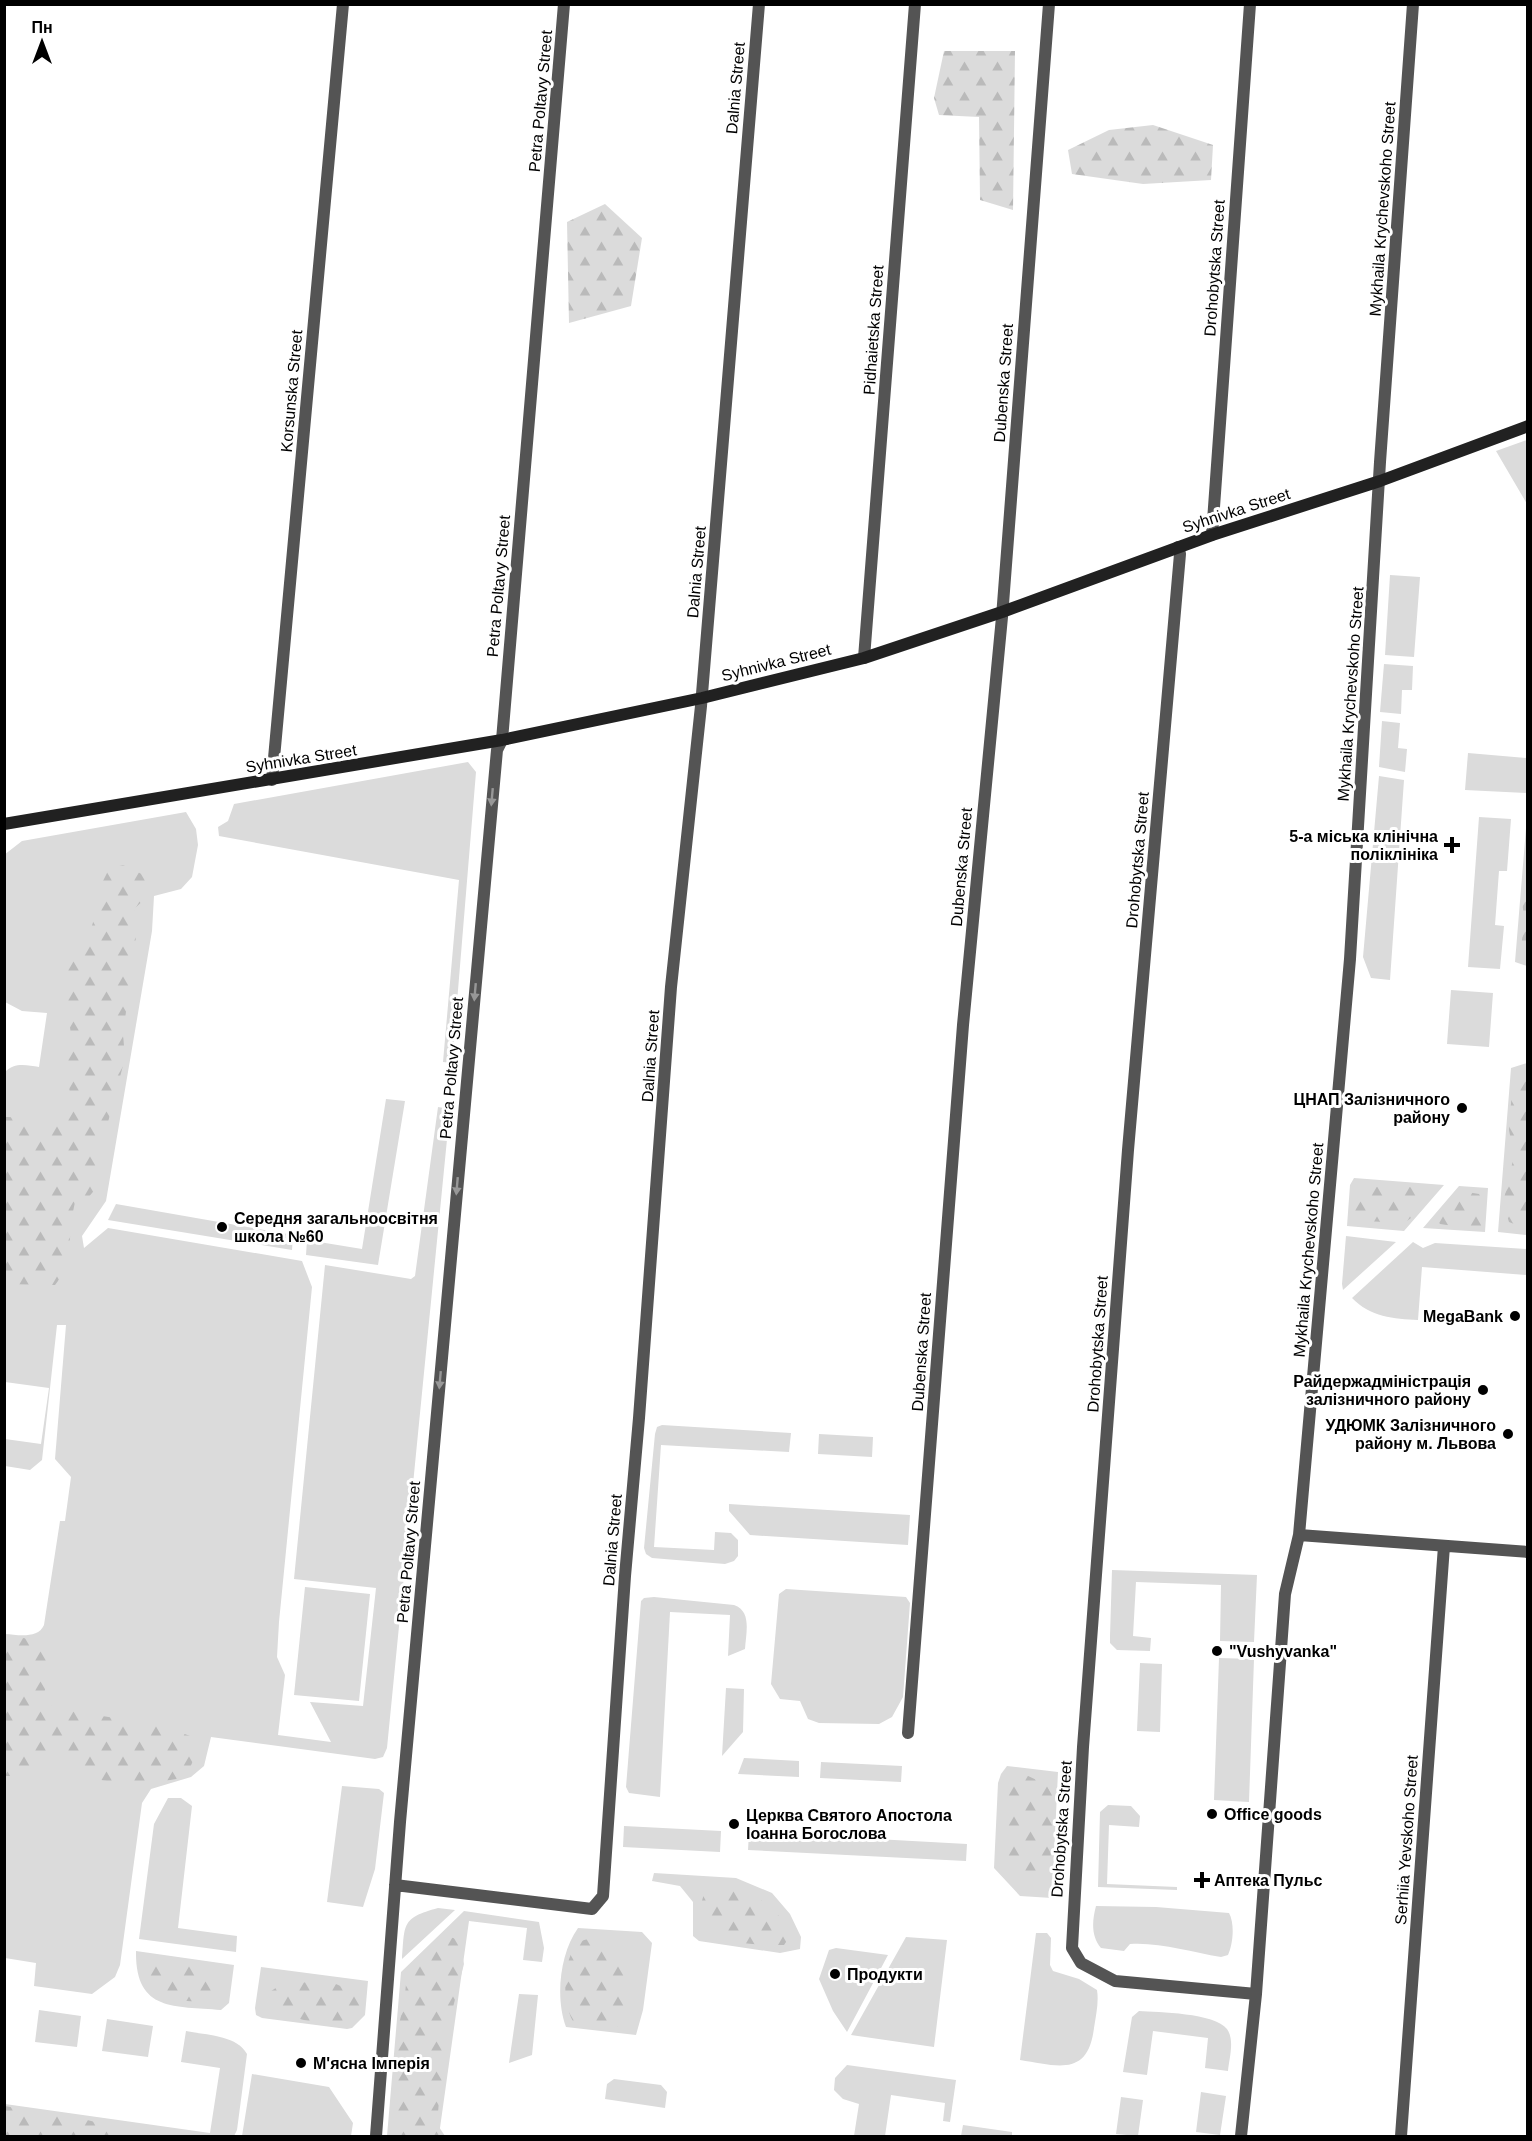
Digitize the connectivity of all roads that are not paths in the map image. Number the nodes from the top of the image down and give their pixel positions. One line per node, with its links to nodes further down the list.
1 (342, 4): 16 (street, Korsunska Street)
2 (564, 4): 15 (street, Petra Poltavy Street)
3 (759, 4): 14 (street, Dalnia Street)
4 (915, 4): 13 (street, Pidhaietska Street)
5 (1049, 4): 12 (street, Dubenska Street)
6 (1250, 4): 10 (street, Drohobytska Street)
7 (1413, 4): 9 (street, Mykhaila Krychevskoho Street)
8 (1527, 426): 9 (street, Syhnivka Street)
9 (1380, 481): 10 (street, Syhnivka Street); 18 (street, Mykhaila Krychevskoho Street)
10 (1212, 535): 11 (street, Syhnivka Street)
11 (1178, 547): 12 (street, Syhnivka Street); 23 (street, Drohobytska Street)
12 (1002, 612): 13 (street, Syhnivka Street); 21 (street, Dubenska Street)
13 (864, 658): 14 (street, Syhnivka Street)
14 (702, 698): 15 (street, Syhnivka Street); 22 (street, Dalnia Street)
15 (502, 740): 16 (street, Syhnivka Street); 22 (street, Petra Poltavy Street, one-way to 22)
16 (272, 780): 17 (street, Syhnivka Street)
17 (4, 824)
18 (1299, 1535): 19 (street); 23 (street, Mykhaila Krychevskoho Street)
19 (1444, 1546): 20 (street); 26 (street, Serhiia Yevskoho Street)
20 (1527, 1552)
21 (908, 1733)
22 (395, 1885): 24 (street, Petra Poltavy Street)
23 (1256, 1994): 25 (street, Mykhaila Krychevskoho Street)
24 (376, 2136)
25 (1241, 2136)
26 (1401, 2136)

